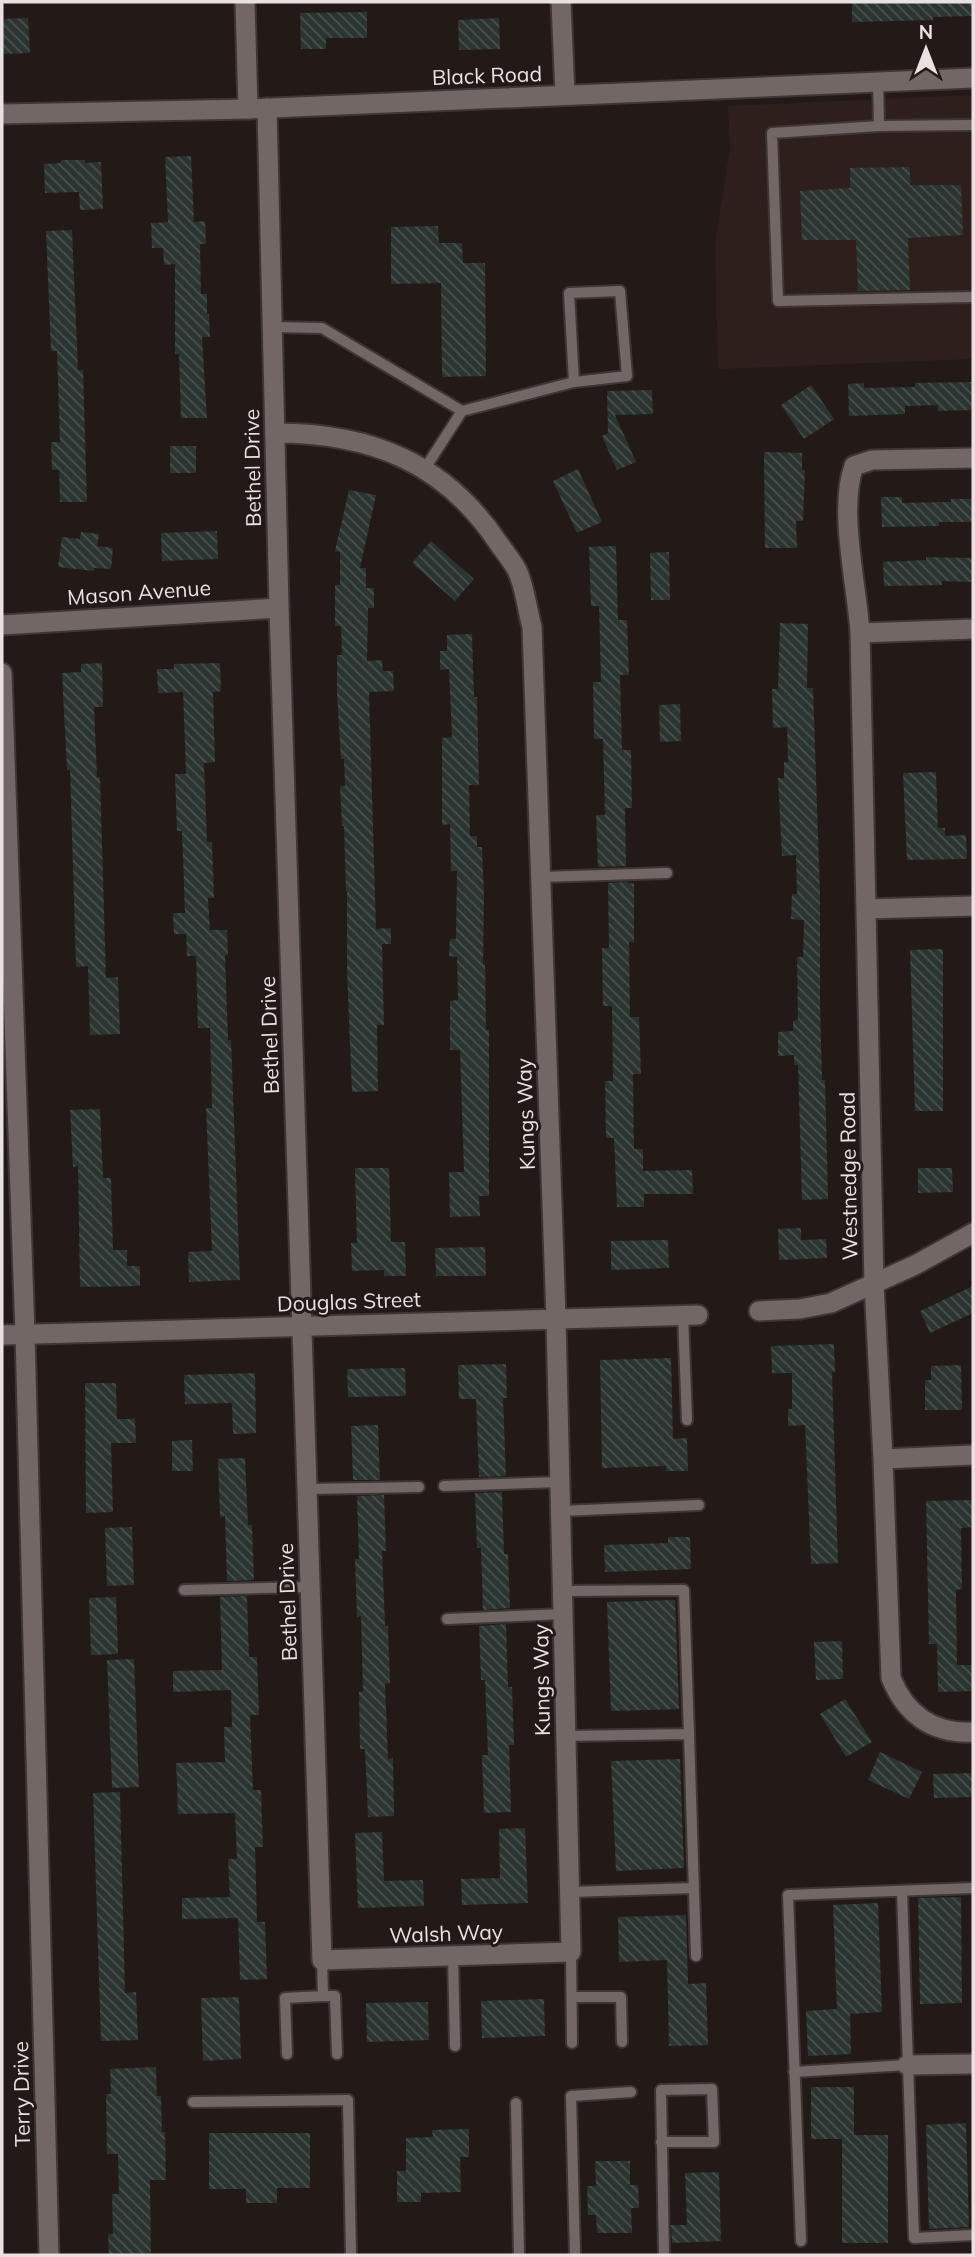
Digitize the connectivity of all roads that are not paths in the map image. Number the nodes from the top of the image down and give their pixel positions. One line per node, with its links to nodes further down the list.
1 (245, 2): 6 (street, Bethel Drive)
2 (561, 2): 5 (street)
3 (973, 78): 4 (street, Black Road)
4 (877, 82): 5 (street, Black Road); 8 (lane)
5 (565, 95): 6 (street, Black Road)
6 (257, 108): 7 (street, Black Road); 11 (street, Bethel Drive)
7 (2, 114)
8 (879, 125): 9 (lane); 10 (lane)
9 (973, 125)
10 (973, 297)
11 (272, 327): 13 (lane); 14 (street, Bethel Drive)
12 (574, 382): 12 (lane); 13 (lane)
13 (462, 411): 16 (lane)
14 (275, 433): 16 (street, Kungs Way); 17 (street, Bethel Drive)
15 (973, 458): 20 (street, Westnedge Road)
16 (425, 470): 23 (street, Kungs Way)
17 (279, 608): 18 (street, Mason Avenue); 31 (street, Bethel Drive)
18 (2, 625)
19 (973, 629): 20 (street)
20 (860, 633): 25 (street, Westnedge Road)
21 (2, 673): 33 (street, Terry Drive)
22 (667, 873): 23 (lane)
23 (541, 877): 30 (street, Kungs Way)
24 (973, 906): 25 (street)
25 (866, 909): 27 (street, Westnedge Road)
26 (973, 1233): 27 (street)
27 (874, 1284): 28 (street); 36 (street, Westnedge Road)
28 (759, 1311)
29 (691, 1315): 30 (street, Douglas Street); 34 (lane)
30 (556, 1319): 31 (street, Douglas Street); 37 (street, Kungs Way)
31 (302, 1327): 33 (street, Douglas Street); 40 (street, Bethel Drive)
32 (2, 1335): 33 (street, Douglas Street)
33 (26, 1335): 75 (street, Terry Drive)
34 (687, 1420)
35 (973, 1455): 36 (street)
36 (883, 1459): 48 (street, Westnedge Road)
37 (560, 1482): 38 (lane); 42 (street, Kungs Way)
38 (444, 1486)
39 (419, 1487): 40 (lane)
40 (307, 1489): 43 (street, Bethel Drive)
41 (699, 1505): 42 (lane)
42 (561, 1511): 45 (street, Kungs Way)
43 (310, 1587): 44 (lane); 58 (street, Bethel Drive)
44 (184, 1590)
45 (563, 1591): 46 (street, Kungs Way); 49 (lane)
46 (563, 1614): 47 (lane); 50 (street, Kungs Way)
47 (447, 1619)
48 (973, 1732)
49 (689, 1734): 50 (lane); 51 (lane)
50 (566, 1736): 54 (street, Kungs Way)
51 (694, 1888): 54 (lane); 57 (lane)
52 (973, 1888): 53 (lane)
53 (902, 1891): 67 (lane); 68 (lane)
54 (570, 1892): 55 (street, Kungs Way)
55 (572, 1952): 56 (street, Walsh Way); 60 (lane)
56 (453, 1956): 58 (street, Walsh Way); 63 (lane)
57 (696, 1956)
58 (322, 1960): 59 (lane)
59 (323, 1996): 64 (lane); 65 (lane)
60 (572, 1997): 61 (lane); 62 (lane)
61 (622, 2042)
62 (572, 2043)
63 (455, 2046)
64 (286, 2054)
65 (337, 2054)
66 (973, 2064): 67 (street)
67 (907, 2065): 68 (lane); 73 (lane)
68 (794, 2072): 74 (lane)
69 (631, 2092): 78 (lane)
70 (193, 2102): 76 (lane)
71 (516, 2102): 77 (lane)
72 (661, 2141): 72 (lane); 79 (lane)
73 (973, 2235)
74 (801, 2241)
75 (49, 2255)
76 (351, 2255)
77 (519, 2255)
78 (575, 2255)
79 (664, 2255)

